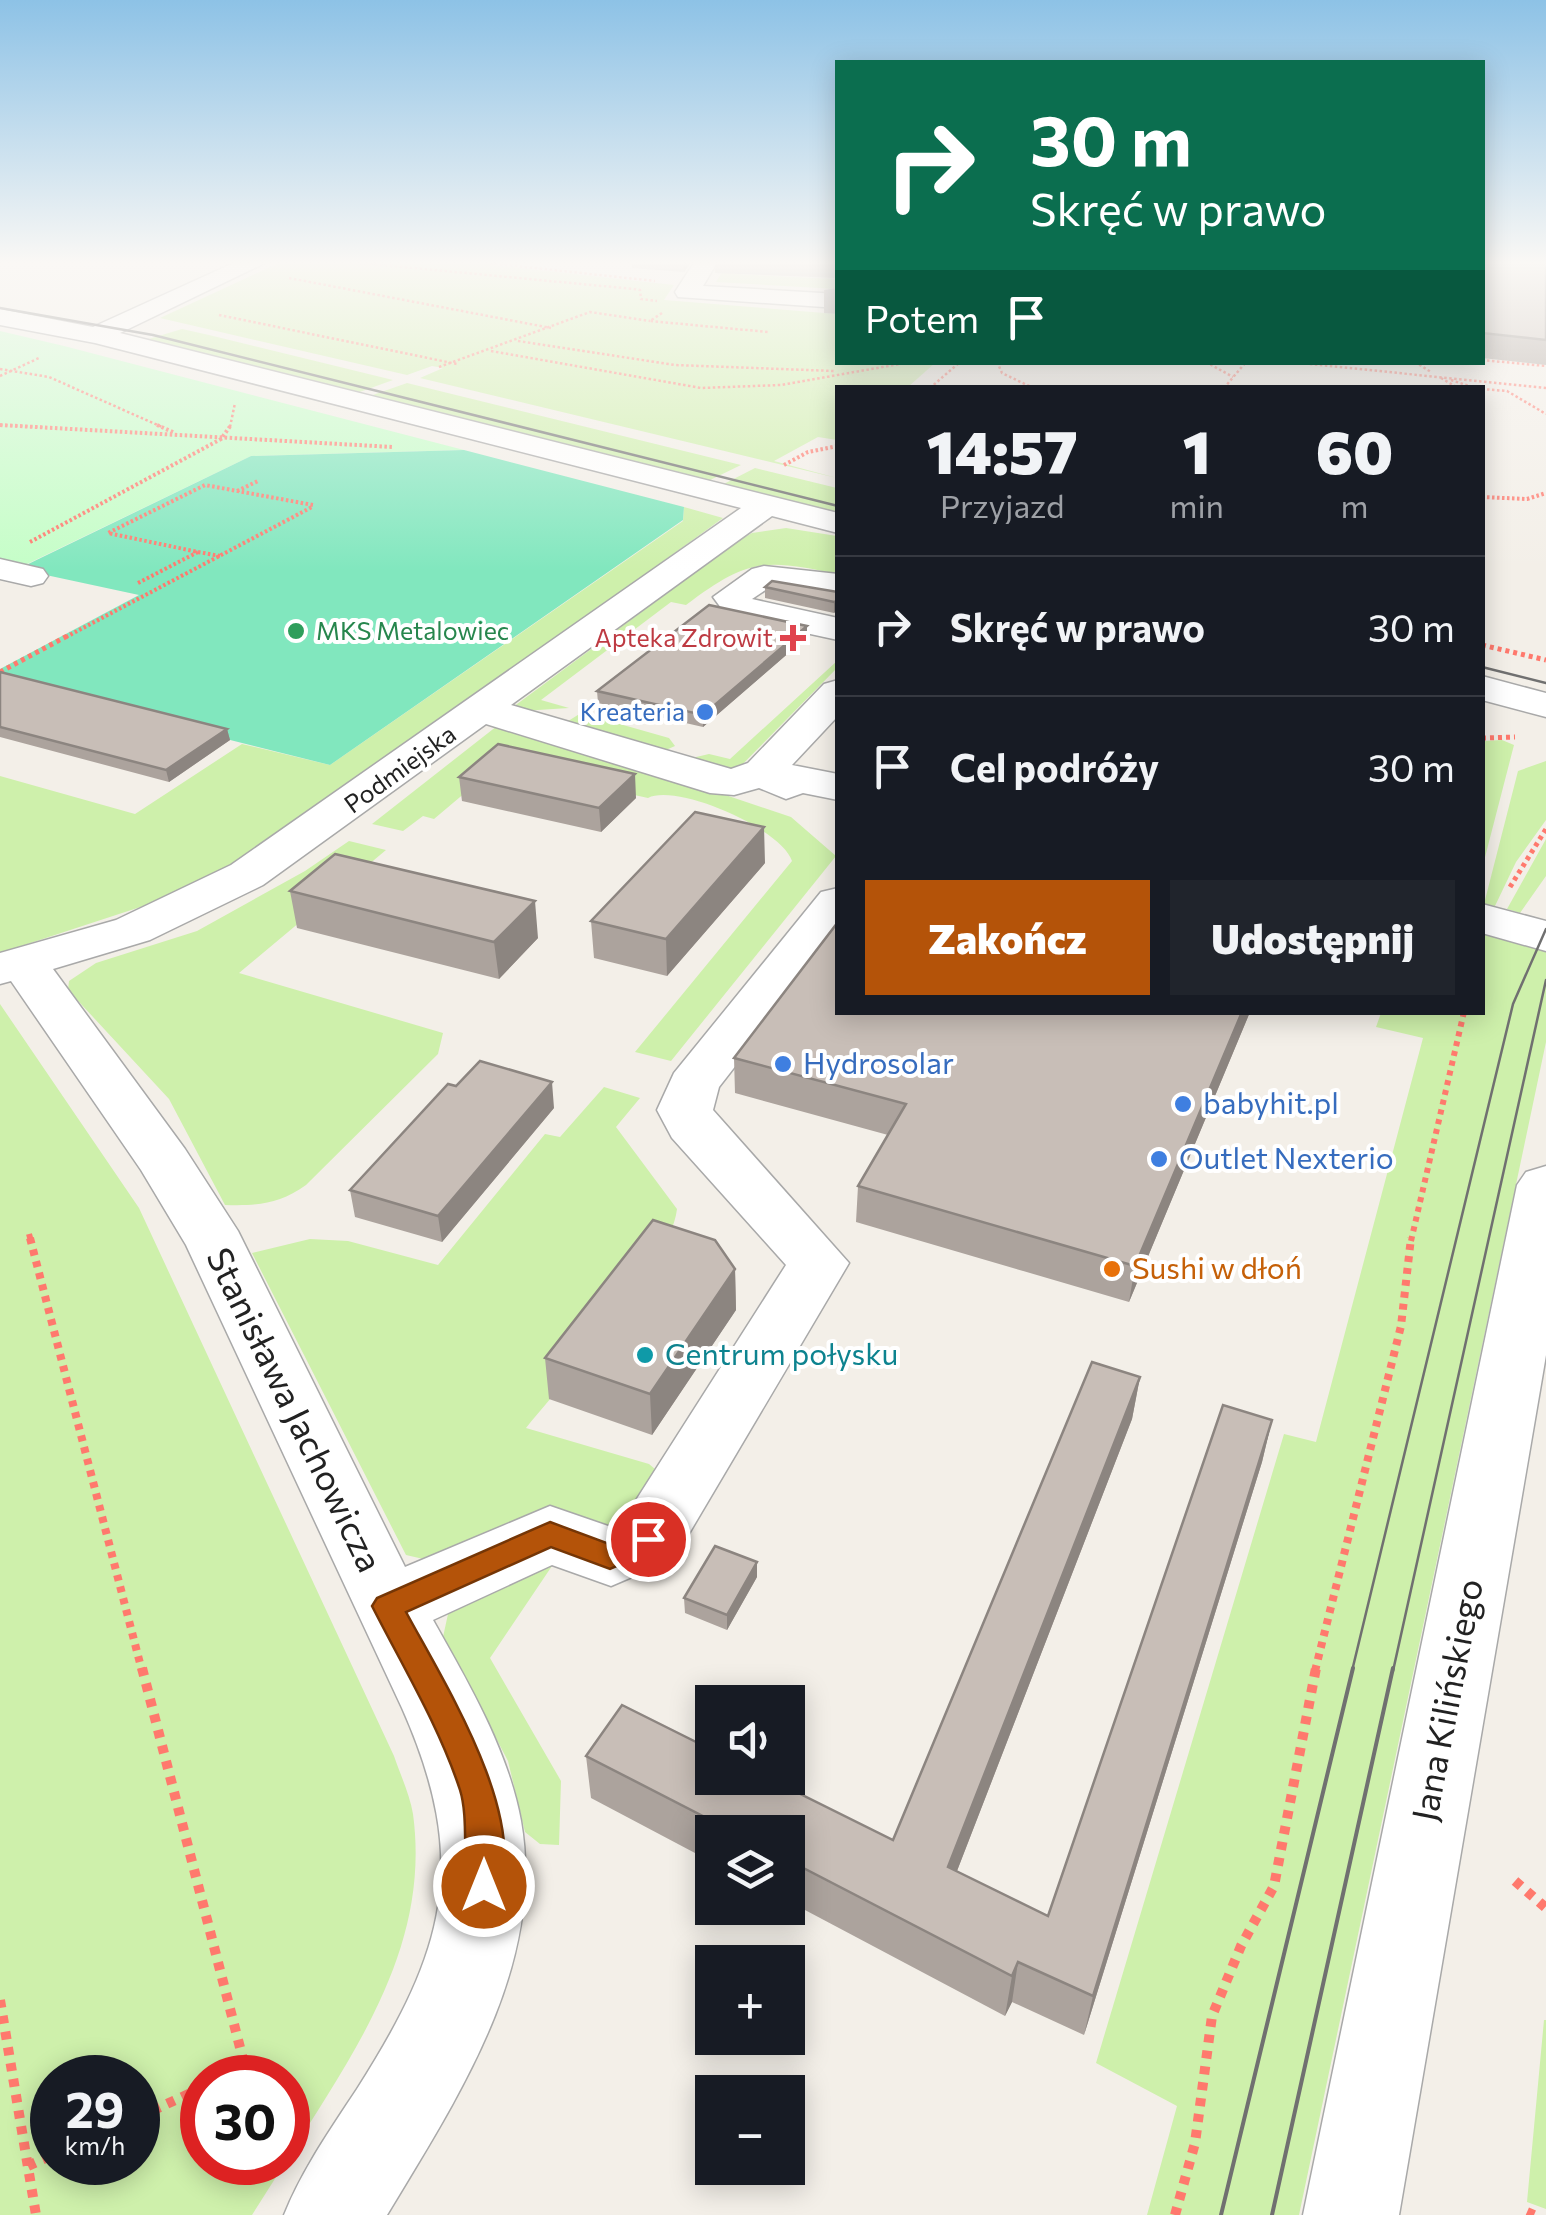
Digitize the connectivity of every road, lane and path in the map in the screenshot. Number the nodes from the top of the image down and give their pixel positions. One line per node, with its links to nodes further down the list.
1 (212, 364): 36 (street)
2 (456, 364): 12 (path)
3 (567, 364): 14 (path)
4 (657, 364): 14 (path)
5 (889, 365): 14 (path)
6 (957, 365): 17 (path)
7 (998, 365): 18 (path)
8 (1211, 365): 16 (path)
9 (1243, 365): 16 (path)
10 (1324, 365): 15 (path)
11 (1420, 365): 15 (path)
12 (439, 367)
13 (0, 369): 27 (path)
14 (842, 371)
15 (1436, 375): 20 (path); 21 (path); 22 (path)
16 (1233, 377): 19 (path)
17 (933, 385)
18 (1026, 385)
19 (1226, 385)
20 (1453, 385)
21 (1466, 385)
22 (1546, 388)
23 (238, 389): 28 (path)
24 (1485, 389): 25 (path)
25 (1546, 414)
26 (0, 424): 27 (path)
27 (180, 436): 28 (path)
28 (221, 439): 30 (path); 40 (path)
29 (835, 447): 31 (path)
30 (397, 448)
31 (784, 465)
32 (258, 480): 33 (path)
33 (237, 492): 38 (path); 39 (path)
34 (1546, 494): 35 (path)
35 (1485, 497)
36 (766, 505): 37 (street); 52 (street, Podmiejska)
37 (835, 522)
38 (198, 552): 39 (path); 41 (path)
39 (220, 556): 47 (path)
40 (13, 562)
41 (138, 583)
42 (835, 585): 43 (street)
43 (835, 628)
44 (1485, 645): 45 (path)
45 (1546, 660)
46 (1485, 665): 48 (street)
47 (0, 672)
48 (1546, 679)
49 (1485, 689): 51 (street)
50 (835, 695): 55 (street)
51 (1546, 704)
52 (483, 710): 55 (street); 62 (street, Podmiejska)
53 (1522, 736): 54 (path)
54 (1485, 738)
55 (762, 772): 56 (street); 57 (street)
56 (835, 786)
57 (835, 815)
58 (1546, 829): 60 (path)
59 (835, 906): 66 (street)
60 (1489, 919): 61 (street)
61 (1546, 936)
62 (12, 966): 66 (street, Stanisława Jachowicza)
63 (1463, 1015): 74 (path)
64 (1546, 1185): 75 (street, Jana Kilińskiego)
65 (30, 1234): 70 (path)
66 (388, 1606): 73 (street, Stanisława Jachowicza)
67 (1515, 1881): 68 (path)
68 (1546, 1908)
69 (0, 2000): 71 (path)
70 (242, 2055)
71 (28, 2166): 72 (path)
72 (36, 2215)
73 (332, 2215)
74 (1175, 2215)
75 (1350, 2215)

